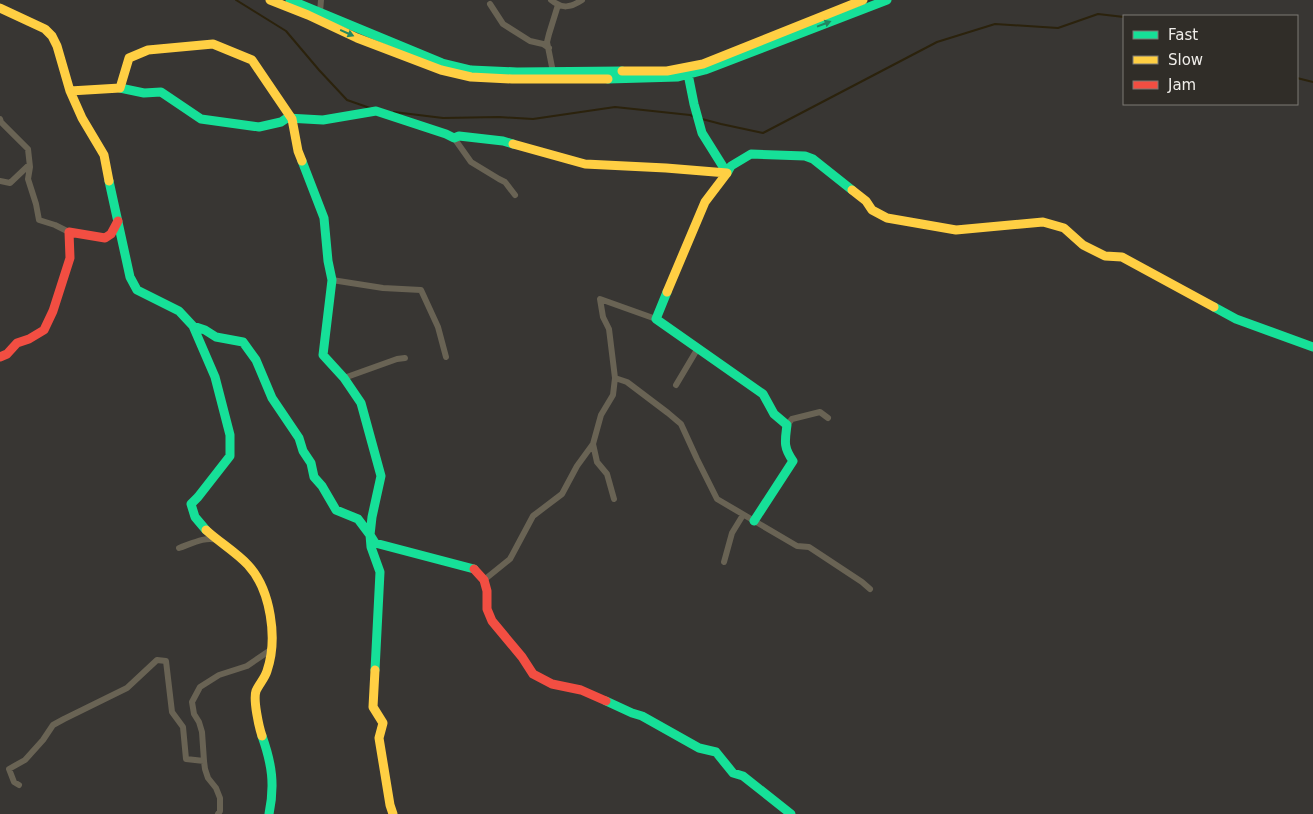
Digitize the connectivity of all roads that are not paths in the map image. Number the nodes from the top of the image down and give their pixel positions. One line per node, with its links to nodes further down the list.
1 (270, 0): 14 (street, one-way to 14)
2 (290, 0): 11 (street)
3 (321, 0): 11 (street)
4 (551, 0): 9 (street)
5 (582, 0): 9 (street)
6 (863, 0): 13 (street)
7 (886, 0): 14 (street, one-way to 7)
8 (490, 4): 12 (street)
9 (558, 5): 12 (street)
10 (0, 8): 16 (street)
11 (320, 12): 13 (street)
12 (549, 48): 13 (street)
13 (552, 72)
14 (688, 74): 21 (street)
15 (120, 88): 16 (street); 18 (street); 18 (street)
16 (70, 91): 24 (street)
17 (0, 119): 20 (street)
18 (292, 119): 19 (street); 26 (street)
19 (454, 138): 21 (street); 23 (street)
20 (29, 165): 22 (street); 25 (street)
21 (727, 173): 27 (street); 29 (street)
22 (0, 182)
23 (515, 195)
24 (118, 221): 25 (street); 28 (street)
25 (69, 232): 31 (street)
26 (332, 280): 32 (street); 34 (street)
27 (656, 319): 30 (street); 35 (street)
28 (193, 326): 43 (street); 44 (street)
29 (1313, 347)
30 (698, 348): 36 (street); 38 (street)
31 (0, 357)
32 (446, 357)
33 (405, 358): 34 (street)
34 (344, 378): 43 (street)
35 (615, 378): 39 (street); 41 (street)
36 (676, 385)
37 (828, 418): 38 (street)
38 (787, 425): 42 (street)
39 (593, 444): 40 (street); 47 (street)
40 (614, 500)
41 (743, 515): 42 (street); 46 (street)
42 (754, 521): 48 (street)
43 (370, 535): 47 (street); 54 (street)
44 (221, 541): 45 (street); 49 (street)
45 (179, 548)
46 (724, 562)
47 (484, 580): 55 (street)
48 (870, 589)
49 (272, 650): 50 (street); 53 (street)
50 (204, 761): 51 (street); 52 (street)
51 (19, 785)
52 (218, 814)
53 (269, 814)
54 (393, 814)
55 (791, 814)

